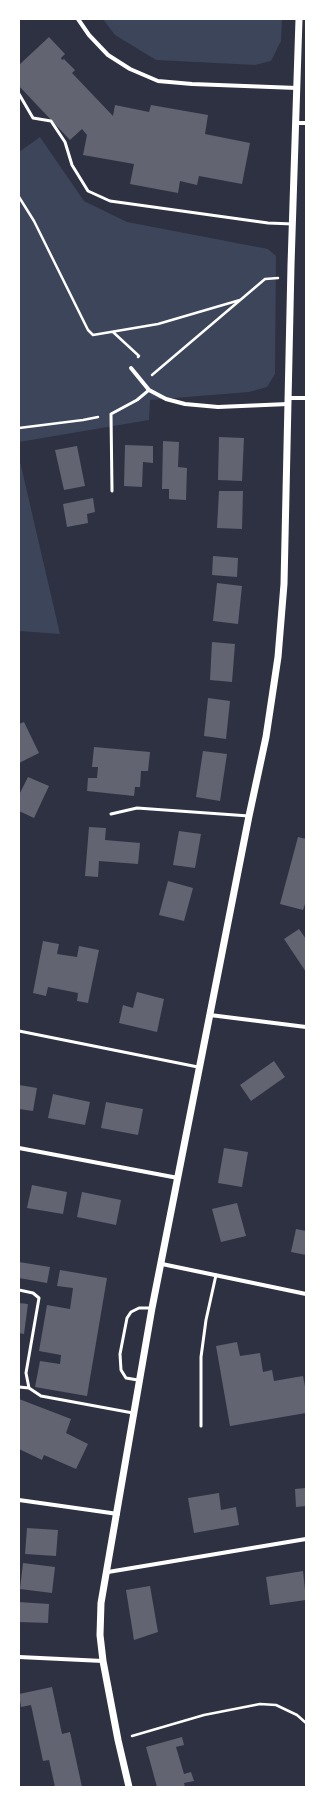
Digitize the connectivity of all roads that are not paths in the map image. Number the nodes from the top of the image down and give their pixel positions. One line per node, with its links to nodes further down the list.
1 (78, 19): 3 (street)
2 (299, 19): 3 (street)
3 (297, 88): 5 (street)
4 (19, 94): 7 (lane)
5 (296, 123): 6 (street); 7 (street)
6 (306, 123)
7 (292, 224): 11 (street)
8 (131, 368): 9 (street)
9 (149, 390): 11 (street); 12 (lane)
10 (306, 398): 11 (street)
11 (289, 401): 14 (street)
12 (112, 491)
13 (111, 814): 14 (lane)
14 (249, 816): 15 (street)
15 (210, 1015): 16 (street); 18 (street)
16 (306, 1027)
17 (19, 1031): 18 (lane)
18 (200, 1067): 20 (street)
19 (19, 1148): 20 (street)
20 (178, 1178): 21 (street)
21 (162, 1264): 22 (street); 25 (street)
22 (216, 1275): 24 (street); 30 (lane)
23 (19, 1290): 28 (lane)
24 (306, 1294)
25 (152, 1308): 26 (street); 26 (lane)
26 (140, 1381): 29 (street)
27 (19, 1387): 28 (lane)
28 (30, 1388): 29 (lane)
29 (135, 1414): 32 (street)
30 (201, 1426)
31 (19, 1500): 32 (street)
32 (118, 1514): 34 (street)
33 (306, 1538): 34 (street)
34 (108, 1572): 36 (street)
35 (19, 1657): 36 (street)
36 (103, 1661): 37 (street)
37 (129, 1787)

